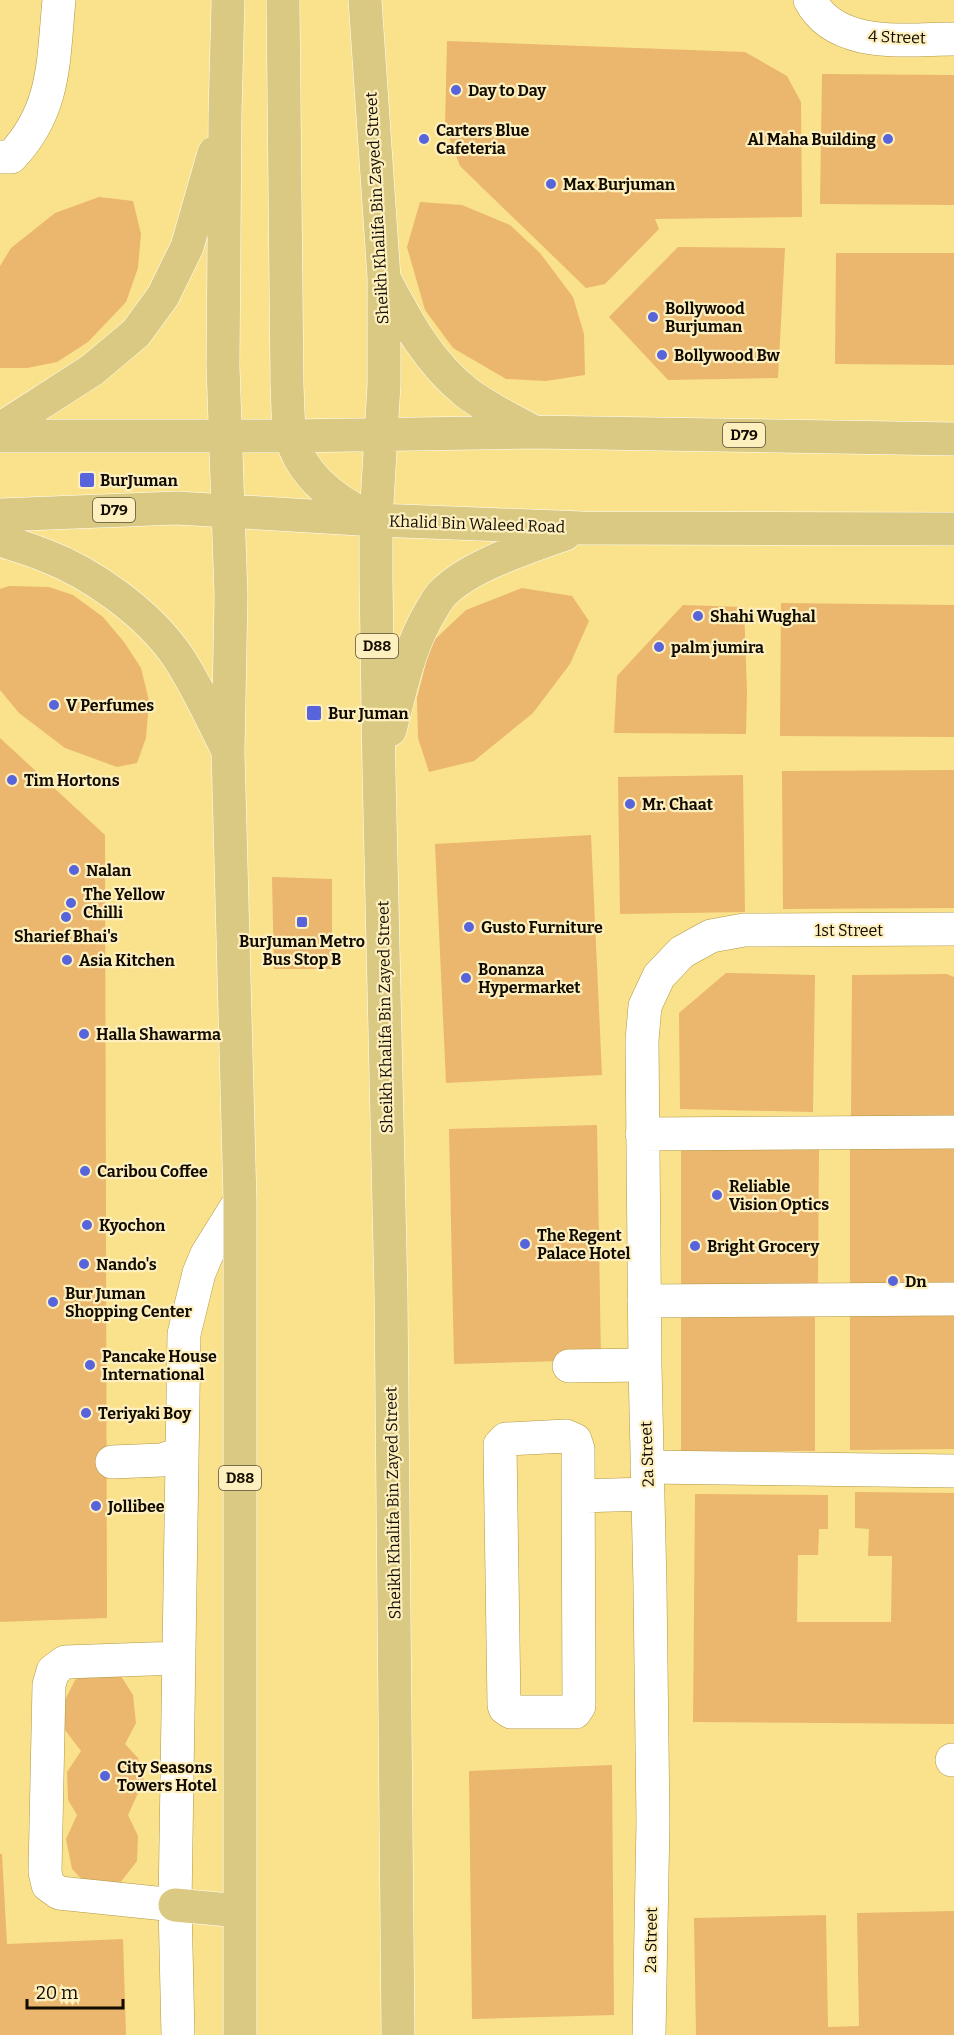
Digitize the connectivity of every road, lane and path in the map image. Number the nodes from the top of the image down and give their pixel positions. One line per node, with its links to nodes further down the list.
1 (59, 0): 8 (street)
2 (228, 0): 7 (main road, D88)
3 (283, 0): 15 (main road)
4 (365, 0): 9 (main road, Sheikh Khalifa Bin Zayed Street / D88)
5 (812, 4): 6 (street, 4 Street)
6 (954, 39)
7 (225, 114): 10 (main road); 13 (main road, D88)
8 (0, 157)
9 (384, 278): 11 (main road); 12 (main road, Sheikh Khalifa Bin Zayed Street / D88)
10 (0, 429)
11 (533, 432): 12 (main road, D79); 16 (main road, D79)
12 (381, 434): 15 (main road, D79); 19 (main road, Sheikh Khalifa Bin Zayed Street / D88)
13 (225, 435): 14 (main road, D79); 15 (main road, D79); 17 (main road, D88)
14 (0, 436)
15 (291, 436): 19 (main road)
16 (954, 439)
17 (228, 511): 18 (main road, Khalid Bin Waleed Road / D79); 19 (main road, Khalid Bin Waleed Road / D79); 23 (main road, D88)
18 (0, 515)
19 (376, 520): 20 (main road, Khalid Bin Waleed Road / D79); 24 (main road, Sheikh Khalifa Bin Zayed Street / D88)
20 (582, 528): 21 (main road, Khalid Bin Waleed Road / D79); 24 (main road)
21 (954, 529)
22 (0, 540): 23 (main road)
23 (228, 752): 29 (main road, D88)
24 (379, 772): 44 (main road, Sheikh Khalifa Bin Zayed Street / D88)
25 (954, 929): 26 (street, 1st Street)
26 (744, 930): 28 (street, 2a Street)
27 (954, 1132): 28 (street)
28 (642, 1134): 31 (street, 2a Street)
29 (240, 1202): 34 (street); 41 (main road, D88)
30 (954, 1299): 31 (street)
31 (644, 1301): 32 (street, 2a Street)
32 (645, 1365): 33 (street); 37 (street, 2a Street)
33 (568, 1366)
34 (180, 1454): 35 (street); 39 (street)
35 (112, 1462)
36 (954, 1471): 37 (street)
37 (648, 1481): 38 (street); 45 (street, 2a Street)
38 (578, 1496): 38 (street)
39 (178, 1658): 40 (street); 40 (street)
40 (175, 1905): 41 (main road); 42 (street)
41 (240, 1911): 43 (main road, D88)
42 (178, 2035)
43 (240, 2035)
44 (398, 2035)
45 (649, 2035)

